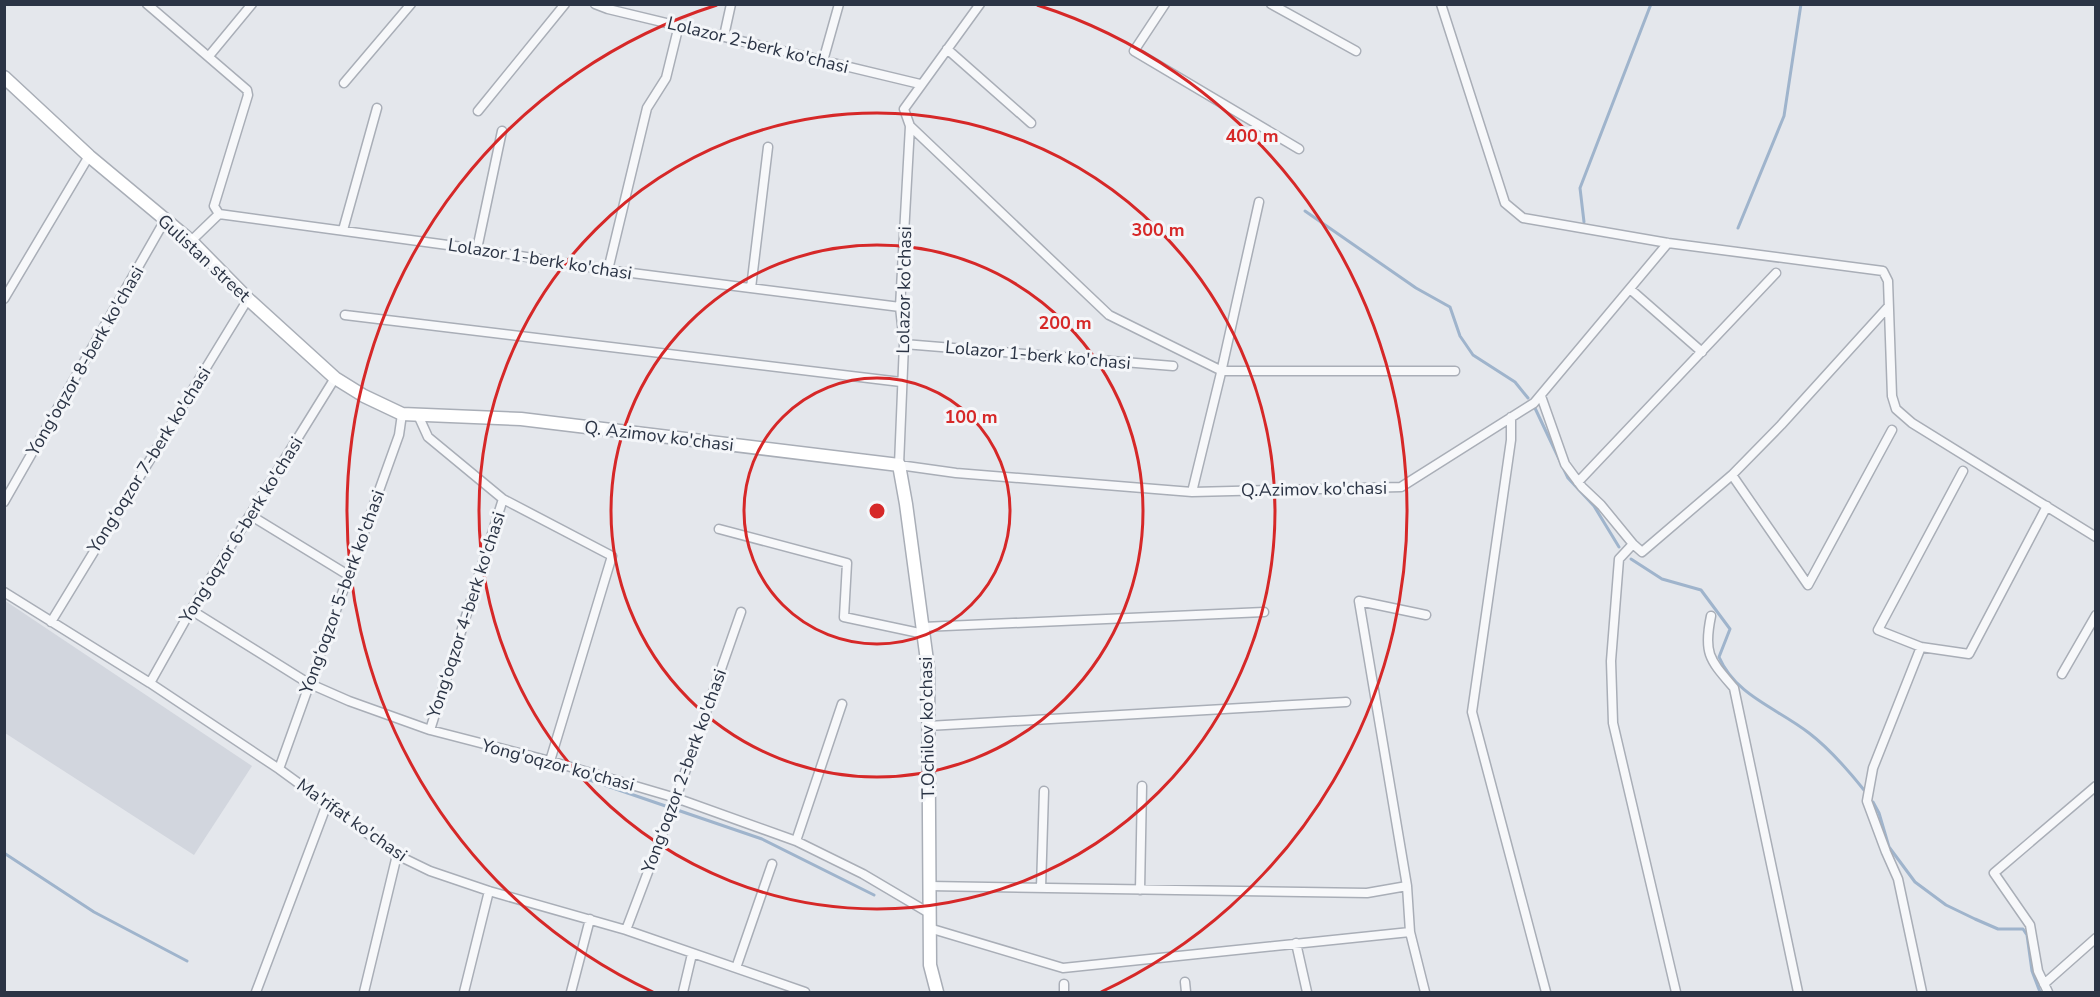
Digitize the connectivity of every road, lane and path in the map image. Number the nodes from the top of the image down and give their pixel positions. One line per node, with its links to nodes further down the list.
1 (147, 4): 17 (street)
2 (252, 4): 17 (street)
3 (411, 4): 20 (street)
4 (565, 4): 23 (street)
5 (596, 4): 12 (street, Lolazor 2-berk ko'chasi)
6 (731, 4): 14 (street)
7 (839, 4): 18 (street)
8 (980, 4): 15 (street)
9 (1165, 4): 28 (street)
10 (1271, 4): 16 (street)
11 (1441, 4): 35 (street)
12 (609, 7): 13 (street, Lolazor 2-berk ko'chasi)
13 (679, 25): 14 (street, Lolazor 2-berk ko'chasi); 37 (street)
14 (724, 36): 18 (street, Lolazor 2-berk ko'chasi)
15 (947, 49): 21 (street); 24 (street)
16 (1356, 51)
17 (209, 56): 31 (street)
18 (823, 61): 21 (street, Lolazor 2-berk ko'chasi)
19 (5, 78): 29 (main road, Gulistan street)
20 (344, 83)
21 (920, 84): 25 (street, Lolazor ko'chasi)
22 (376, 108): 33 (street)
23 (478, 111)
24 (1031, 123)
25 (910, 126): 43 (street, Lolazor ko'chasi); 49 (street)
26 (502, 131): 36 (street)
27 (768, 147): 39 (street)
28 (1299, 149)
29 (89, 156): 32 (main road, Gulistan street); 41 (street)
30 (1259, 202): 49 (street)
31 (219, 214): 33 (street, Lolazor 1-berk ko'chasi); 34 (street)
32 (165, 220): 34 (main road, Gulistan street); 64 (street, Yong‘oqzor 8-berk ko'chasi)
33 (343, 230): 36 (street, Lolazor 1-berk ko'chasi)
34 (191, 241): 42 (main road, Gulistan street)
35 (1668, 243): 40 (street, Q.Azimov ko'chasi); 44 (street)
36 (477, 249): 37 (street, Lolazor 1-berk ko'chasi)
37 (608, 270): 39 (street, Lolazor 1-berk ko'chasi)
38 (1776, 273): 47 (street)
39 (751, 288): 43 (street, Lolazor 1-berk ko'chasi)
40 (1630, 289): 47 (street); 53 (street, Q.Azimov ko'chasi)
41 (4, 299)
42 (248, 299): 51 (main road, Gulistan street); 78 (street, Yong‘oqzor 7-berk ko'chasi)
43 (900, 307): 46 (street, Lolazor ko'chasi)
44 (1888, 307): 60 (street); 65 (street)
45 (345, 315): 52 (street)
46 (904, 344): 48 (street, Lolazor 1-berk ko'chasi); 52 (street, Lolazor ko'chasi)
47 (1702, 352): 61 (street)
48 (1173, 366)
49 (1222, 370): 50 (street); 62 (street)
50 (1455, 371)
51 (335, 378): 54 (main road, Gulistan street); 66 (street, Yong‘oqzor 6-berk ko'chasi)
52 (901, 382): 58 (street, Lolazor ko'chasi)
53 (1540, 396): 56 (street, Q.Azimov ko'chasi); 61 (street)
54 (402, 414): 55 (main road, Gulistan street); 70 (street, Yong‘oqzor 5-berk ko'chasi)
55 (418, 415): 58 (main road, Q. Azimov ko'chasi); 63 (street)
56 (1511, 417): 62 (street, Q.Azimov ko'chasi); 124 (street)
57 (1892, 430): 60 (street)
58 (899, 465): 62 (street, Q.Azimov ko'chasi); 79 (main road, T.Ochilov ko'chasi)
59 (1963, 471): 80 (street)
60 (1732, 475): 69 (street)
61 (1578, 482): 69 (street)
62 (1192, 492)
63 (503, 499): 87 (street, Yong‘oqzor 4-berk ko'chasi); 88 (street)
64 (4, 502)
65 (2047, 506): 68 (street); 80 (street)
66 (250, 515): 70 (street); 72 (street, Yong‘oqzor 6-berk ko'chasi)
67 (719, 529): 79 (street)
68 (2096, 537)
69 (1633, 544): 125 (street)
70 (348, 575): 83 (street, Yong‘oqzor 5-berk ko'chasi)
71 (4, 592): 78 (street, Ma'rifat ko'chasi)
72 (191, 610): 82 (street, Yong‘oqzor 6-berk ko'chasi); 83 (street, Yong'oqzor ko'chasi)
73 (741, 612): 93 (street, Yong‘oqzor 2-berk ko'chasi)
74 (1264, 612): 79 (street)
75 (1426, 615): 99 (street)
76 (1711, 616): 126 (street)
77 (2095, 618): 81 (street)
78 (51, 622): 82 (street, Ma'rifat ko'chasi)
79 (923, 631): 86 (main road, T.Ochilov ko'chasi)
80 (1922, 647): 127 (street)
81 (2062, 674)
82 (150, 683): 89 (street, Ma'rifat ko'chasi)
83 (309, 683): 87 (street, Yong'oqzor ko'chasi); 89 (street, Yong‘oqzor 5-berk ko'chasi)
84 (1346, 702): 86 (street)
85 (842, 704): 95 (street)
86 (928, 726): 98 (main road, T.Ochilov ko'chasi)
87 (430, 730): 88 (street, Yong'oqzor ko'chasi)
88 (550, 761): 93 (street, Yong'oqzor ko'chasi)
89 (279, 769): 94 (street, Ma'rifat ko'chasi)
90 (1142, 786): 101 (street)
91 (2096, 786): 113 (street)
92 (1044, 791): 100 (street)
93 (676, 798): 95 (street, Yong'oqzor ko'chasi); 106 (street, Yong‘oqzor 2-berk ko'chasi)
94 (327, 804): 96 (street, Ma'rifat ko'chasi); 115 (street)
95 (796, 841): 103 (street, Yong'oqzor ko'chasi)
96 (396, 855): 102 (street, Ma'rifat ko'chasi); 116 (street)
97 (772, 864): 111 (street)
98 (929, 886): 100 (street); 103 (main road, T.Ochilov ko'chasi)
99 (1407, 886): 101 (street); 107 (street)
100 (1041, 888): 101 (street)
101 (1140, 890)
102 (489, 891): 104 (street, Ma'rifat ko'chasi); 117 (street)
103 (929, 914): 105 (main road, T.Ochilov ko'chasi)
104 (590, 919): 106 (street, Ma'rifat ko'chasi); 118 (street)
105 (929, 928): 109 (street); 120 (main road, T.Ochilov ko'chasi)
106 (626, 930): 110 (street, Ma'rifat ko'chasi)
107 (1410, 932): 109 (street); 123 (street)
108 (2096, 938): 113 (street)
109 (1296, 943): 122 (street)
110 (692, 954): 111 (street, Ma'rifat ko'chasi); 119 (street)
111 (736, 968): 114 (street, Ma'rifat ko'chasi)
112 (1185, 982): 121 (street)
113 (2044, 984): 128 (street)
114 (800, 992)
115 (256, 993)
116 (364, 993)
117 (464, 993)
118 (571, 993)
119 (683, 993)
120 (937, 993)
121 (1186, 993)
122 (1307, 993)
123 (1425, 993)
124 (1546, 993)
125 (1677, 993)
126 (1798, 993)
127 (1922, 993)
128 (2048, 993)

